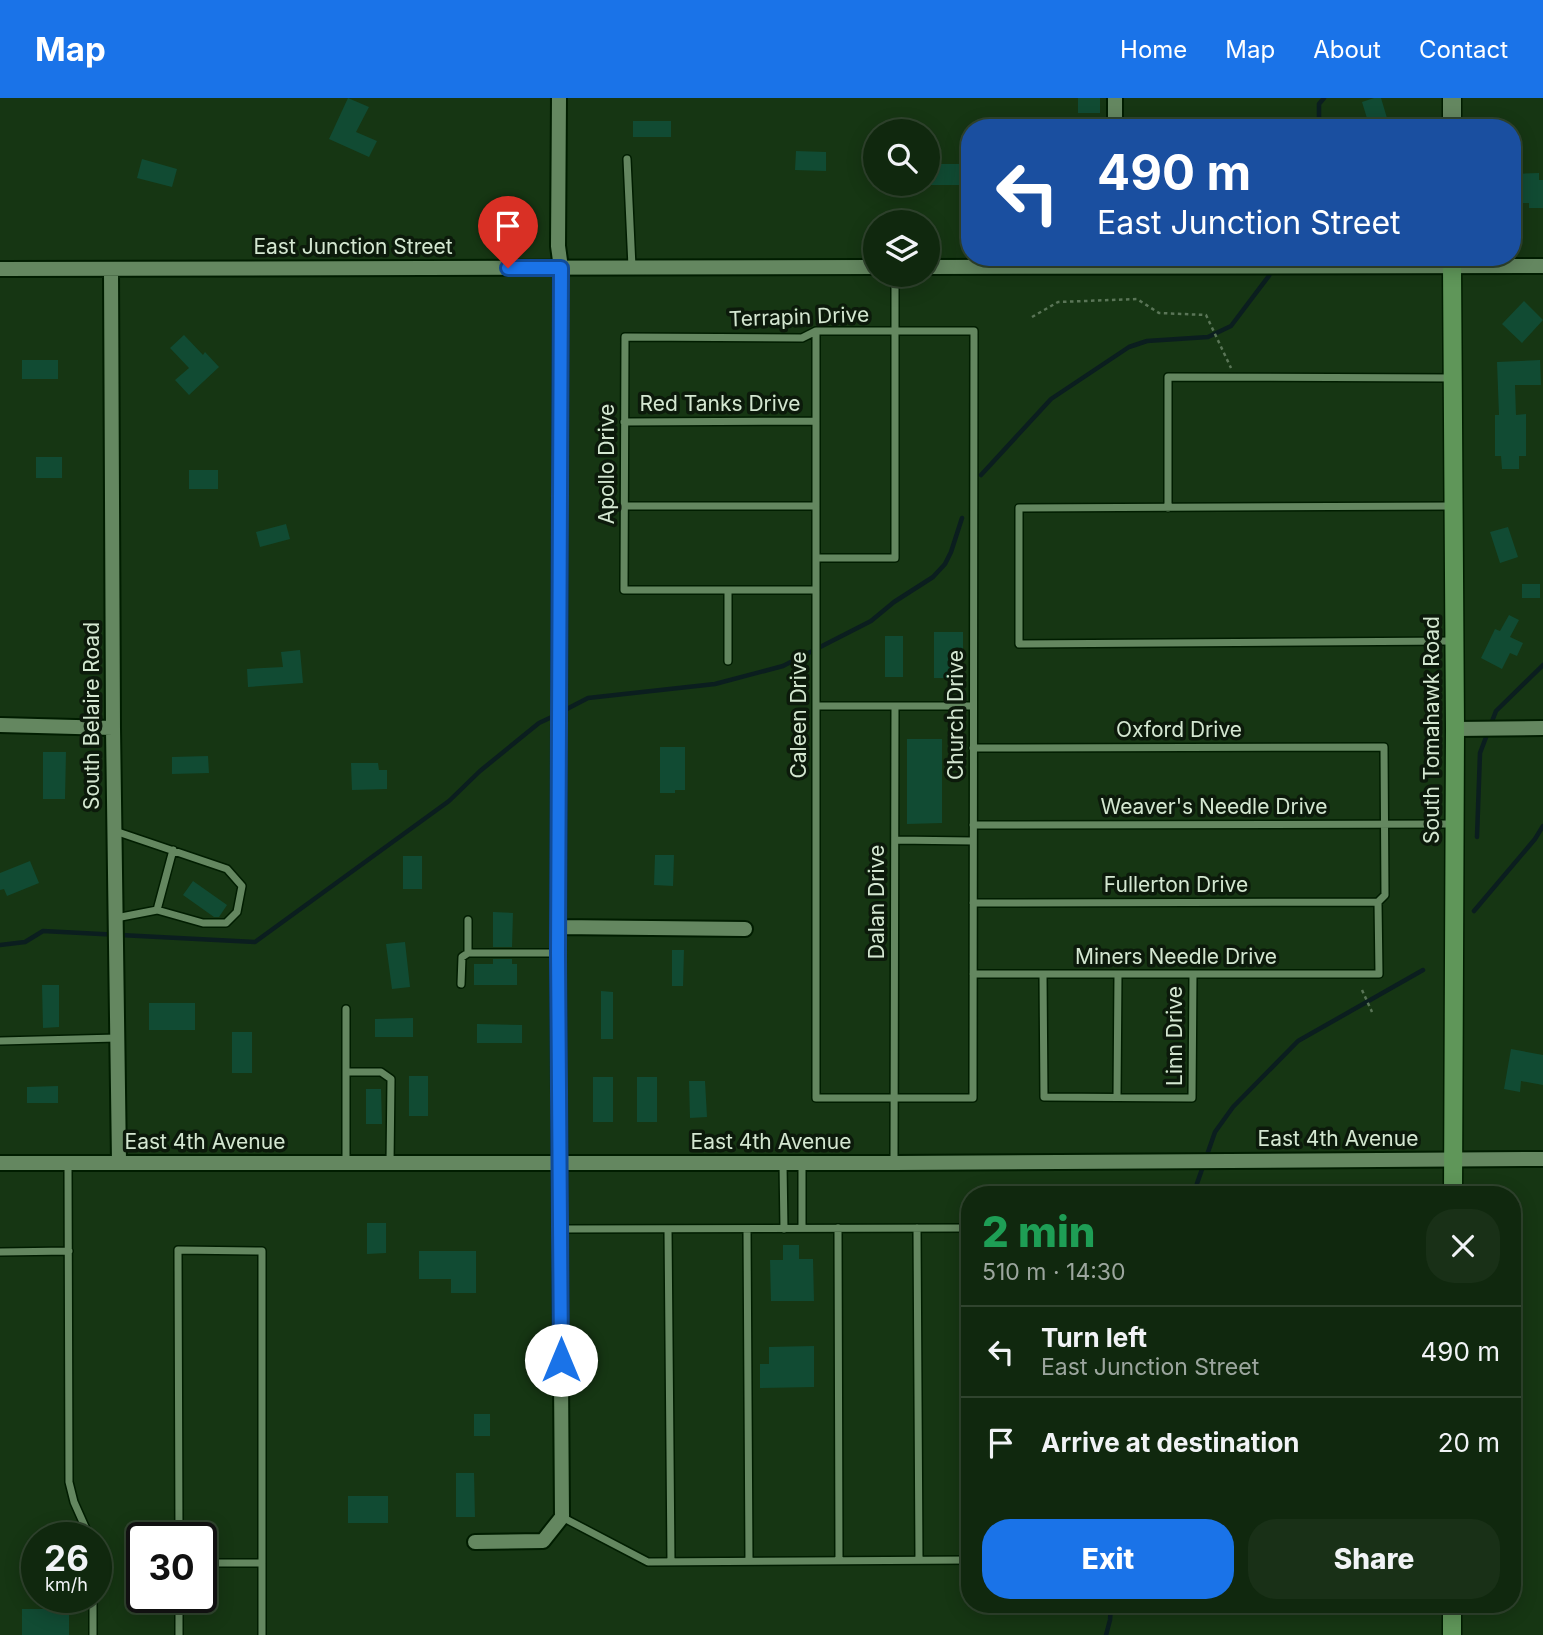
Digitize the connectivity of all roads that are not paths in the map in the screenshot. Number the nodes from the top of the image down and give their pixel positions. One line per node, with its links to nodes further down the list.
1 (559, 98): 13 (street)
2 (1115, 98): 4 (street)
3 (1452, 98): 5 (street)
4 (1115, 119)
5 (1452, 119)
6 (627, 159): 14 (lane)
7 (1521, 265): 10 (street)
8 (965, 266): 12 (street)
9 (1452, 266): 22 (main road, South Tomahawk Road)
10 (1543, 266)
11 (863, 267): 14 (street, East Junction Street)
12 (940, 267)
13 (561, 268): 14 (street, East Junction Street); 16 (street, East Junction Street); 54 (street)
14 (632, 268)
15 (0, 269): 16 (street, East Junction Street)
16 (111, 269): 38 (street, South Belaire Road)
17 (895, 287): 19 (lane)
18 (816, 331): 19 (lane, Terrapin Drive); 21 (lane, Terrapin Drive); 23 (lane, Caleen Drive)
19 (895, 331): 20 (lane, Terrapin Drive); 29 (lane)
20 (974, 331): 36 (lane, Church Drive)
21 (625, 337): 24 (lane, Apollo Drive)
22 (1453, 377): 27 (main road, South Tomahawk Road); 28 (lane)
23 (816, 421): 24 (lane, Red Tanks Drive); 26 (lane, Caleen Drive)
24 (624, 422): 25 (lane, Apollo Drive)
25 (624, 506): 26 (lane); 30 (lane, Apollo Drive)
26 (816, 506): 29 (lane, Caleen Drive)
27 (1454, 506): 28 (lane); 32 (main road, South Tomahawk Road)
28 (1168, 508): 32 (lane)
29 (816, 558): 31 (lane, Caleen Drive)
30 (728, 590): 31 (lane); 33 (lane)
31 (816, 590): 34 (lane, Caleen Drive)
32 (1454, 641): 40 (main road, South Tomahawk Road)
33 (728, 661)
34 (816, 706): 35 (lane); 68 (lane, Caleen Drive)
35 (895, 706): 36 (lane); 46 (lane, Dalan Drive)
36 (974, 706): 41 (lane, Church Drive)
37 (0, 725): 38 (street)
38 (113, 727): 45 (street, South Belaire Road)
39 (1543, 728): 40 (street)
40 (1455, 729): 43 (main road, South Tomahawk Road)
41 (974, 748): 42 (lane, Oxford Drive); 44 (lane, Church Drive)
42 (1384, 824): 43 (lane, Weaver's Needle Drive); 44 (lane, Weaver's Needle Drive); 49 (lane)
43 (1454, 824): 69 (main road, South Tomahawk Road)
44 (973, 825): 47 (lane, Church Drive)
45 (114, 831): 48 (lane); 52 (street, South Belaire Road)
46 (895, 840): 47 (lane); 68 (lane, Dalan Drive)
47 (973, 841): 50 (lane, Church Drive)
48 (173, 850): 51 (lane); 51 (lane)
49 (1378, 902): 50 (lane, Fullerton Drive); 61 (lane, Miners Needle Drive)
50 (973, 903): 58 (lane, Church Drive)
51 (157, 910): 52 (lane)
52 (116, 918): 64 (street, South Belaire Road)
53 (468, 920): 56 (lane)
54 (558, 927): 55 (street); 57 (street)
55 (745, 929)
56 (468, 953): 57 (lane); 62 (lane)
57 (558, 953): 79 (street)
58 (973, 974): 59 (lane, Miners Needle Drive); 68 (lane, Church Drive)
59 (1043, 974): 60 (lane, Miners Needle Drive); 67 (lane)
60 (1118, 974): 61 (lane, Miners Needle Drive); 67 (lane)
61 (1193, 974): 67 (lane, Linn Drive)
62 (461, 984)
63 (346, 1009): 66 (lane)
64 (117, 1038): 65 (lane); 71 (street, South Belaire Road)
65 (0, 1041)
66 (346, 1072): 74 (lane); 78 (lane)
67 (1117, 1097)
68 (895, 1098): 77 (lane, Dalan Drive)
69 (1453, 1159): 70 (street, East 4th Avenue); 77 (street, East 4th Avenue); 80 (main road, South Tomahawk Road)
70 (1543, 1159)
71 (119, 1162): 73 (street, East 4th Avenue); 74 (street, East 4th Avenue)
72 (0, 1163): 73 (street, East 4th Avenue)
73 (68, 1163): 89 (lane)
74 (346, 1163): 78 (street, East 4th Avenue)
75 (783, 1163): 76 (street, East 4th Avenue); 79 (street, East 4th Avenue); 88 (lane)
76 (802, 1163): 77 (street, East 4th Avenue); 81 (lane)
77 (894, 1163)
78 (390, 1164): 79 (street, East 4th Avenue)
79 (559, 1164): 85 (street)
80 (1453, 1186)
81 (802, 1228): 82 (lane); 88 (lane)
82 (838, 1228): 83 (lane); 98 (lane)
83 (917, 1228): 84 (lane); 95 (lane)
84 (961, 1228)
85 (561, 1229): 86 (lane); 91 (street)
86 (668, 1229): 87 (lane); 99 (lane)
87 (747, 1229): 88 (lane); 97 (lane)
88 (784, 1229)
89 (69, 1251): 90 (lane); 92 (lane)
90 (0, 1252)
91 (562, 1517): 94 (street); 99 (lane)
92 (83, 1522)
93 (179, 1522): 101 (lane)
94 (475, 1542)
95 (919, 1560): 96 (lane); 98 (lane)
96 (961, 1560)
97 (749, 1561): 98 (lane); 99 (lane)
98 (839, 1561)
99 (671, 1562)
100 (217, 1563): 101 (lane)
101 (262, 1563): 107 (lane)
102 (93, 1613): 105 (lane)
103 (179, 1613): 106 (lane)
104 (1452, 1613): 108 (main road)
105 (93, 1635)
106 (179, 1635)
107 (262, 1635)
108 (1452, 1635)

